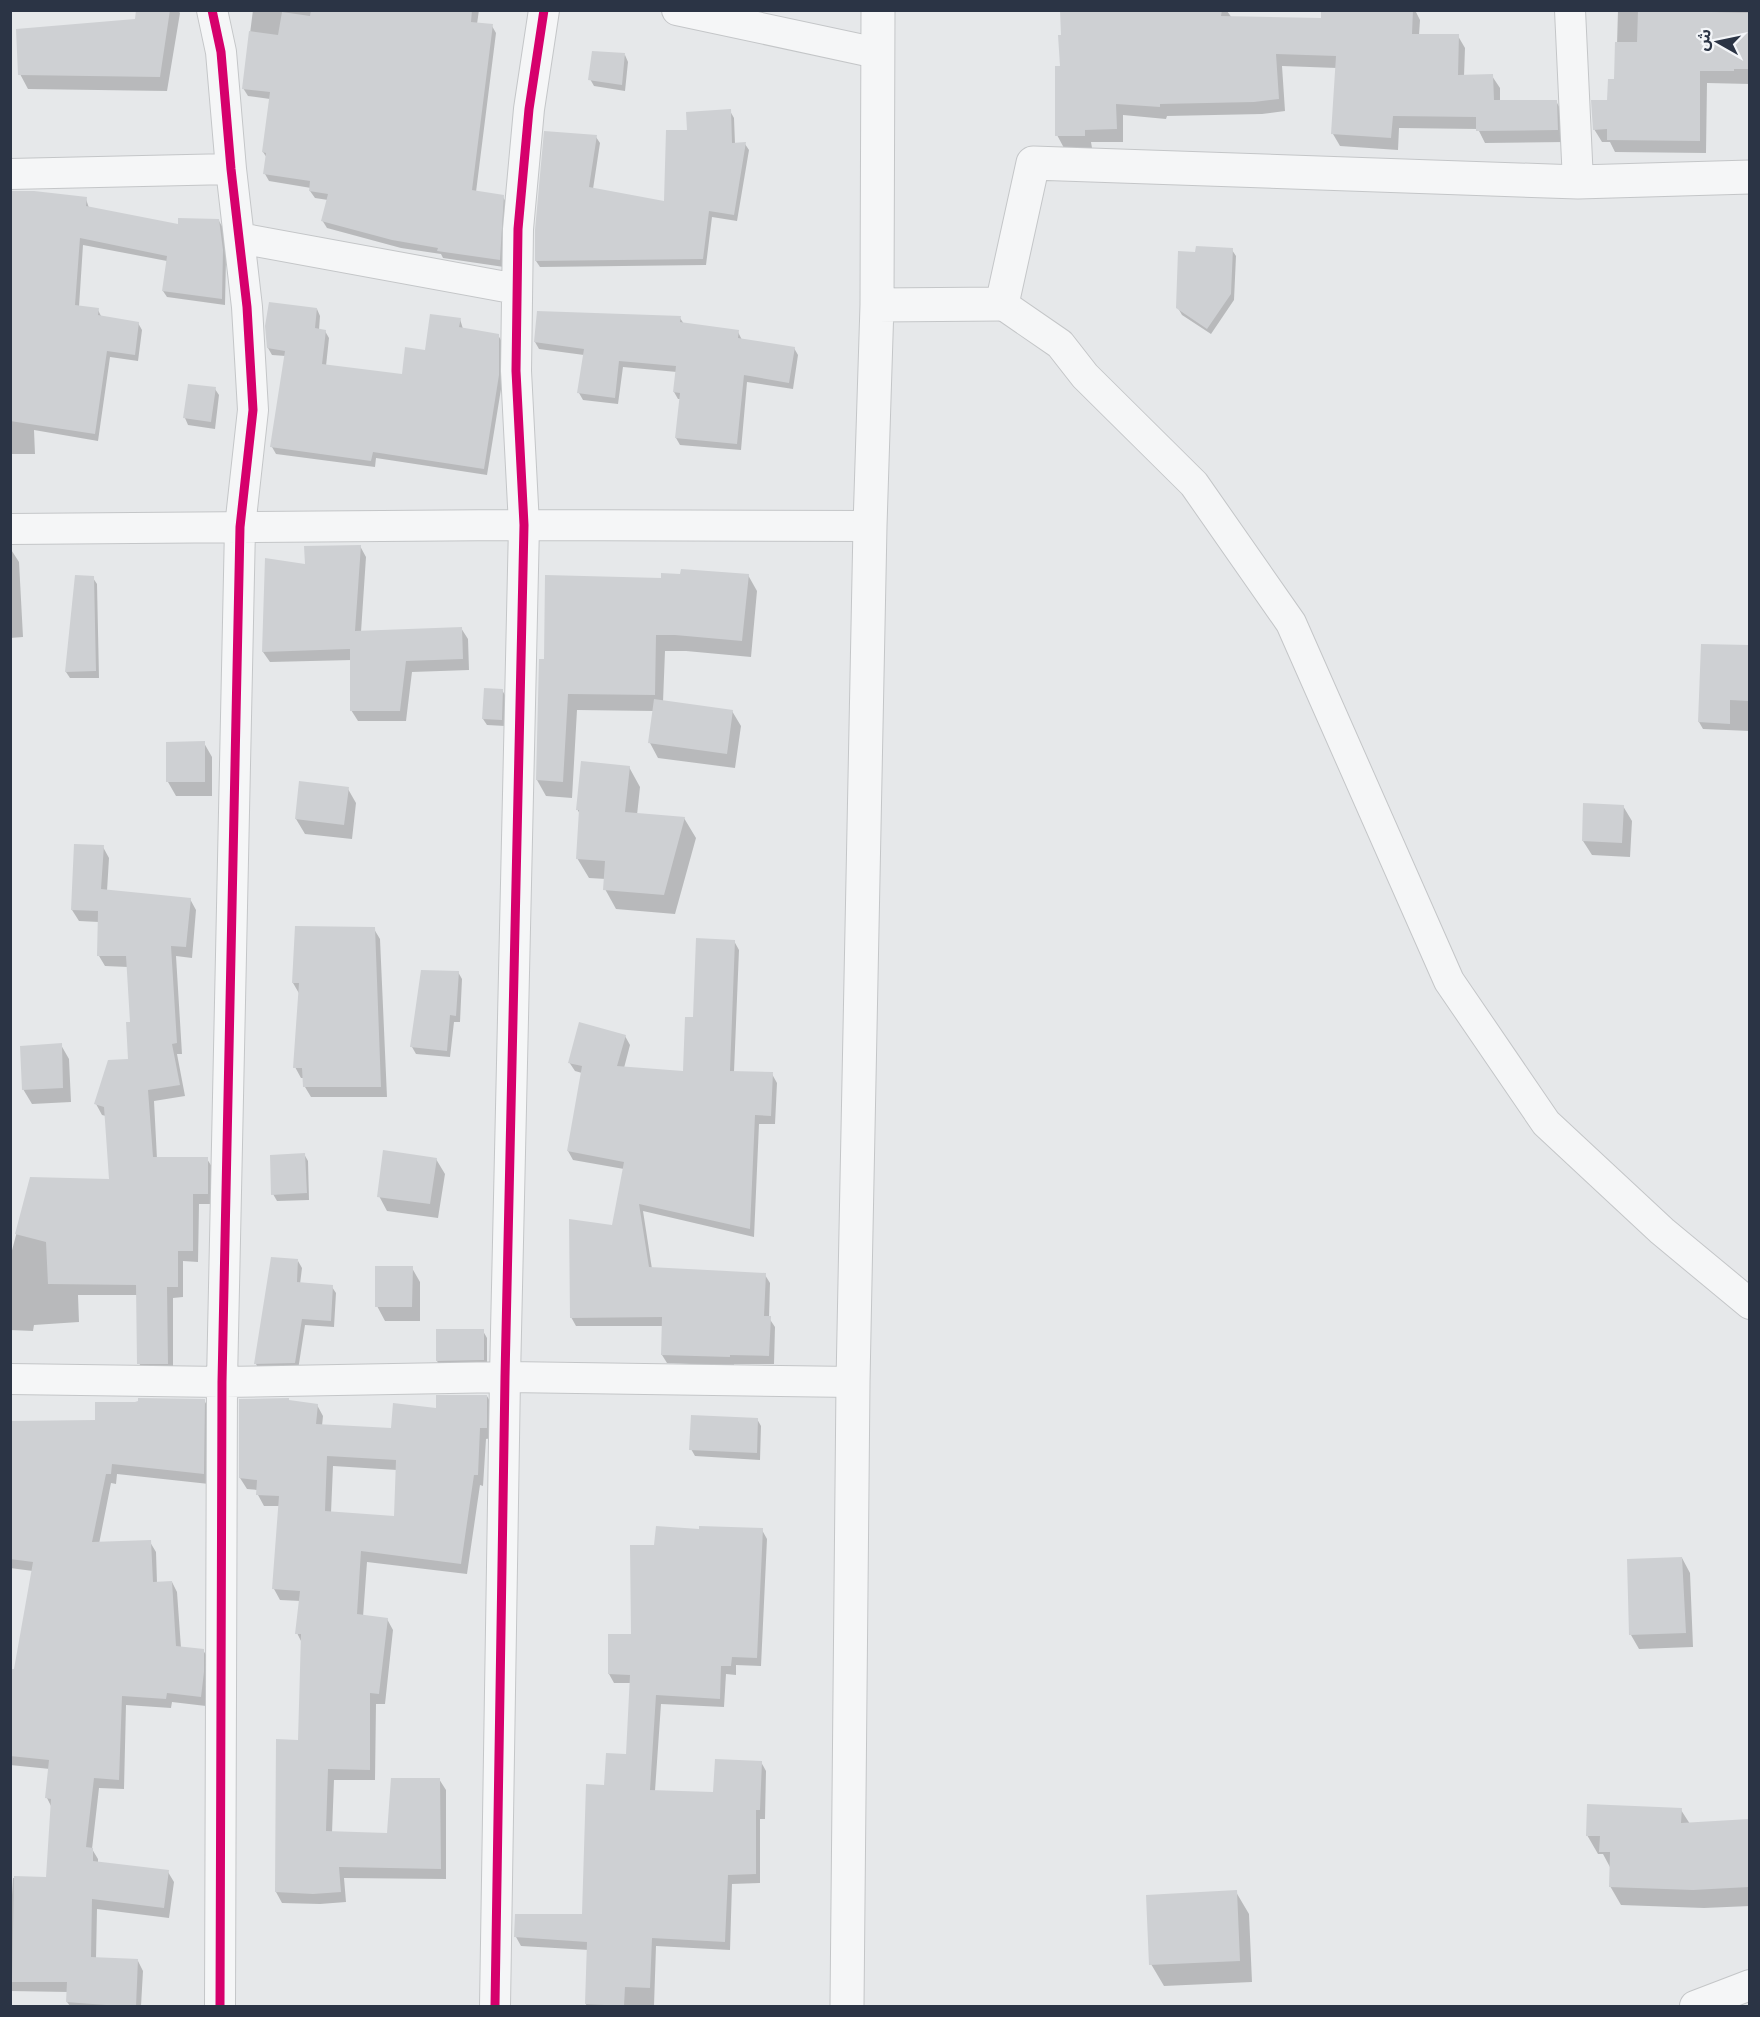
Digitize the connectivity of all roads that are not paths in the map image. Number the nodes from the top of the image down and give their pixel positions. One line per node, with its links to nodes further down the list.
1 (212, 10): 7 (street)
2 (544, 10): 12 (street)
3 (677, 10): 6 (street)
4 (878, 10): 6 (street)
5 (1570, 10): 10 (street)
6 (877, 53): 14 (street)
7 (231, 169): 8 (street); 11 (street)
8 (10, 174)
9 (1749, 177): 10 (street)
10 (1578, 182): 13 (street)
11 (239, 238): 12 (street); 17 (street)
12 (517, 289): 15 (street)
13 (1002, 304): 14 (street); 19 (street)
14 (877, 305): 16 (street)
15 (524, 525): 16 (street); 17 (street); 20 (street)
16 (870, 526): 23 (street)
17 (240, 527): 18 (street); 22 (street)
18 (10, 529)
19 (1749, 1304)
20 (505, 1377): 22 (street); 23 (street); 26 (street)
21 (10, 1379): 22 (street)
22 (222, 1382): 25 (street)
23 (853, 1382): 27 (street)
24 (1749, 1986): 28 (street)
25 (220, 2007)
26 (495, 2007)
27 (847, 2007)
28 (1695, 2007)

